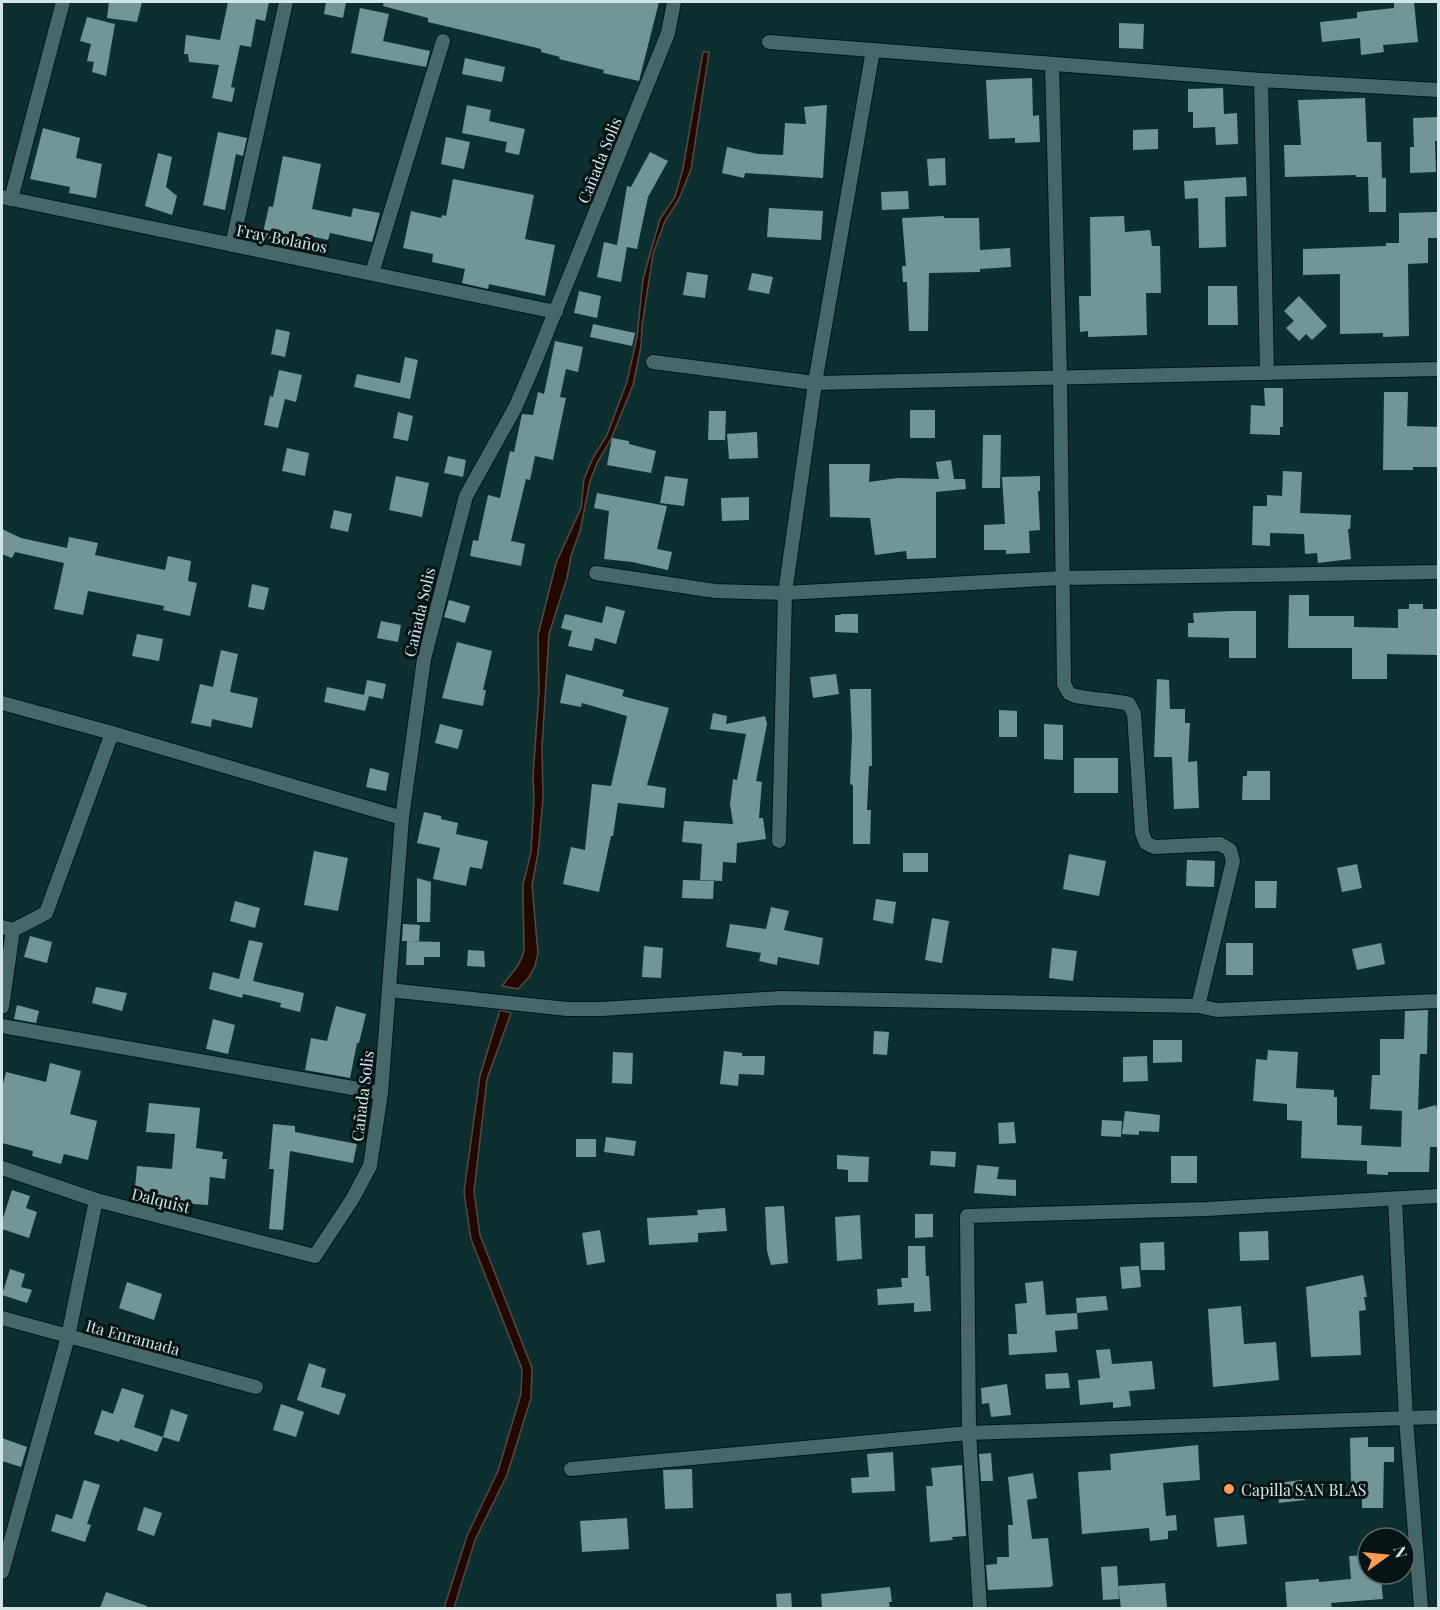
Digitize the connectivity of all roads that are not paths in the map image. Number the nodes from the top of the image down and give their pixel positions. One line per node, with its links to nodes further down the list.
1 (63, 2): 10 (street)
2 (286, 2): 11 (street)
3 (674, 2): 13 (street, Cañada Solis)
4 (443, 40): 12 (street)
5 (769, 42): 6 (street)
6 (873, 50): 7 (street); 18 (street)
7 (1052, 64): 8 (street); 17 (street)
8 (1261, 80): 9 (street); 16 (street)
9 (1438, 90)
10 (6, 198): 11 (street, Fray Bolaños)
11 (232, 245): 12 (street, Fray Bolaños)
12 (372, 273): 13 (street, Fray Bolaños)
13 (556, 312): 25 (street, Cañada Solis)
14 (652, 362): 18 (street)
15 (1438, 369): 16 (street)
16 (1267, 373): 17 (street)
17 (1060, 378): 18 (street); 21 (street)
18 (815, 383): 22 (street)
19 (1438, 572): 21 (street)
20 (596, 573): 22 (street)
21 (1062, 578): 22 (street); 30 (street)
22 (785, 593): 26 (street)
23 (2, 703): 24 (street)
24 (112, 733): 25 (street); 27 (street)
25 (402, 818): 28 (street, Cañada Solis)
26 (779, 841)
27 (7, 928): 31 (street)
28 (389, 990): 30 (street); 33 (street, Cañada Solis)
29 (1438, 1000): 30 (street)
30 (1198, 1006)
31 (2, 1007)
32 (2, 1026): 33 (street)
33 (381, 1093): 38 (street, Cañada Solis)
34 (2, 1168): 36 (street, Dalquist)
35 (1438, 1196): 37 (street)
36 (96, 1200): 38 (street, Dalquist); 40 (street)
37 (1395, 1200): 43 (street); 44 (street)
38 (315, 1256)
39 (2, 1318): 40 (street, Ita Enramada)
40 (68, 1337): 41 (street, Ita Enramada); 46 (street)
41 (256, 1387)
42 (1438, 1417): 43 (street)
43 (1406, 1419): 44 (street); 49 (street)
44 (969, 1433): 45 (street); 48 (street)
45 (572, 1468)
46 (6, 1533): 47 (street)
47 (2, 1572)
48 (980, 1608)
49 (1421, 1608)

